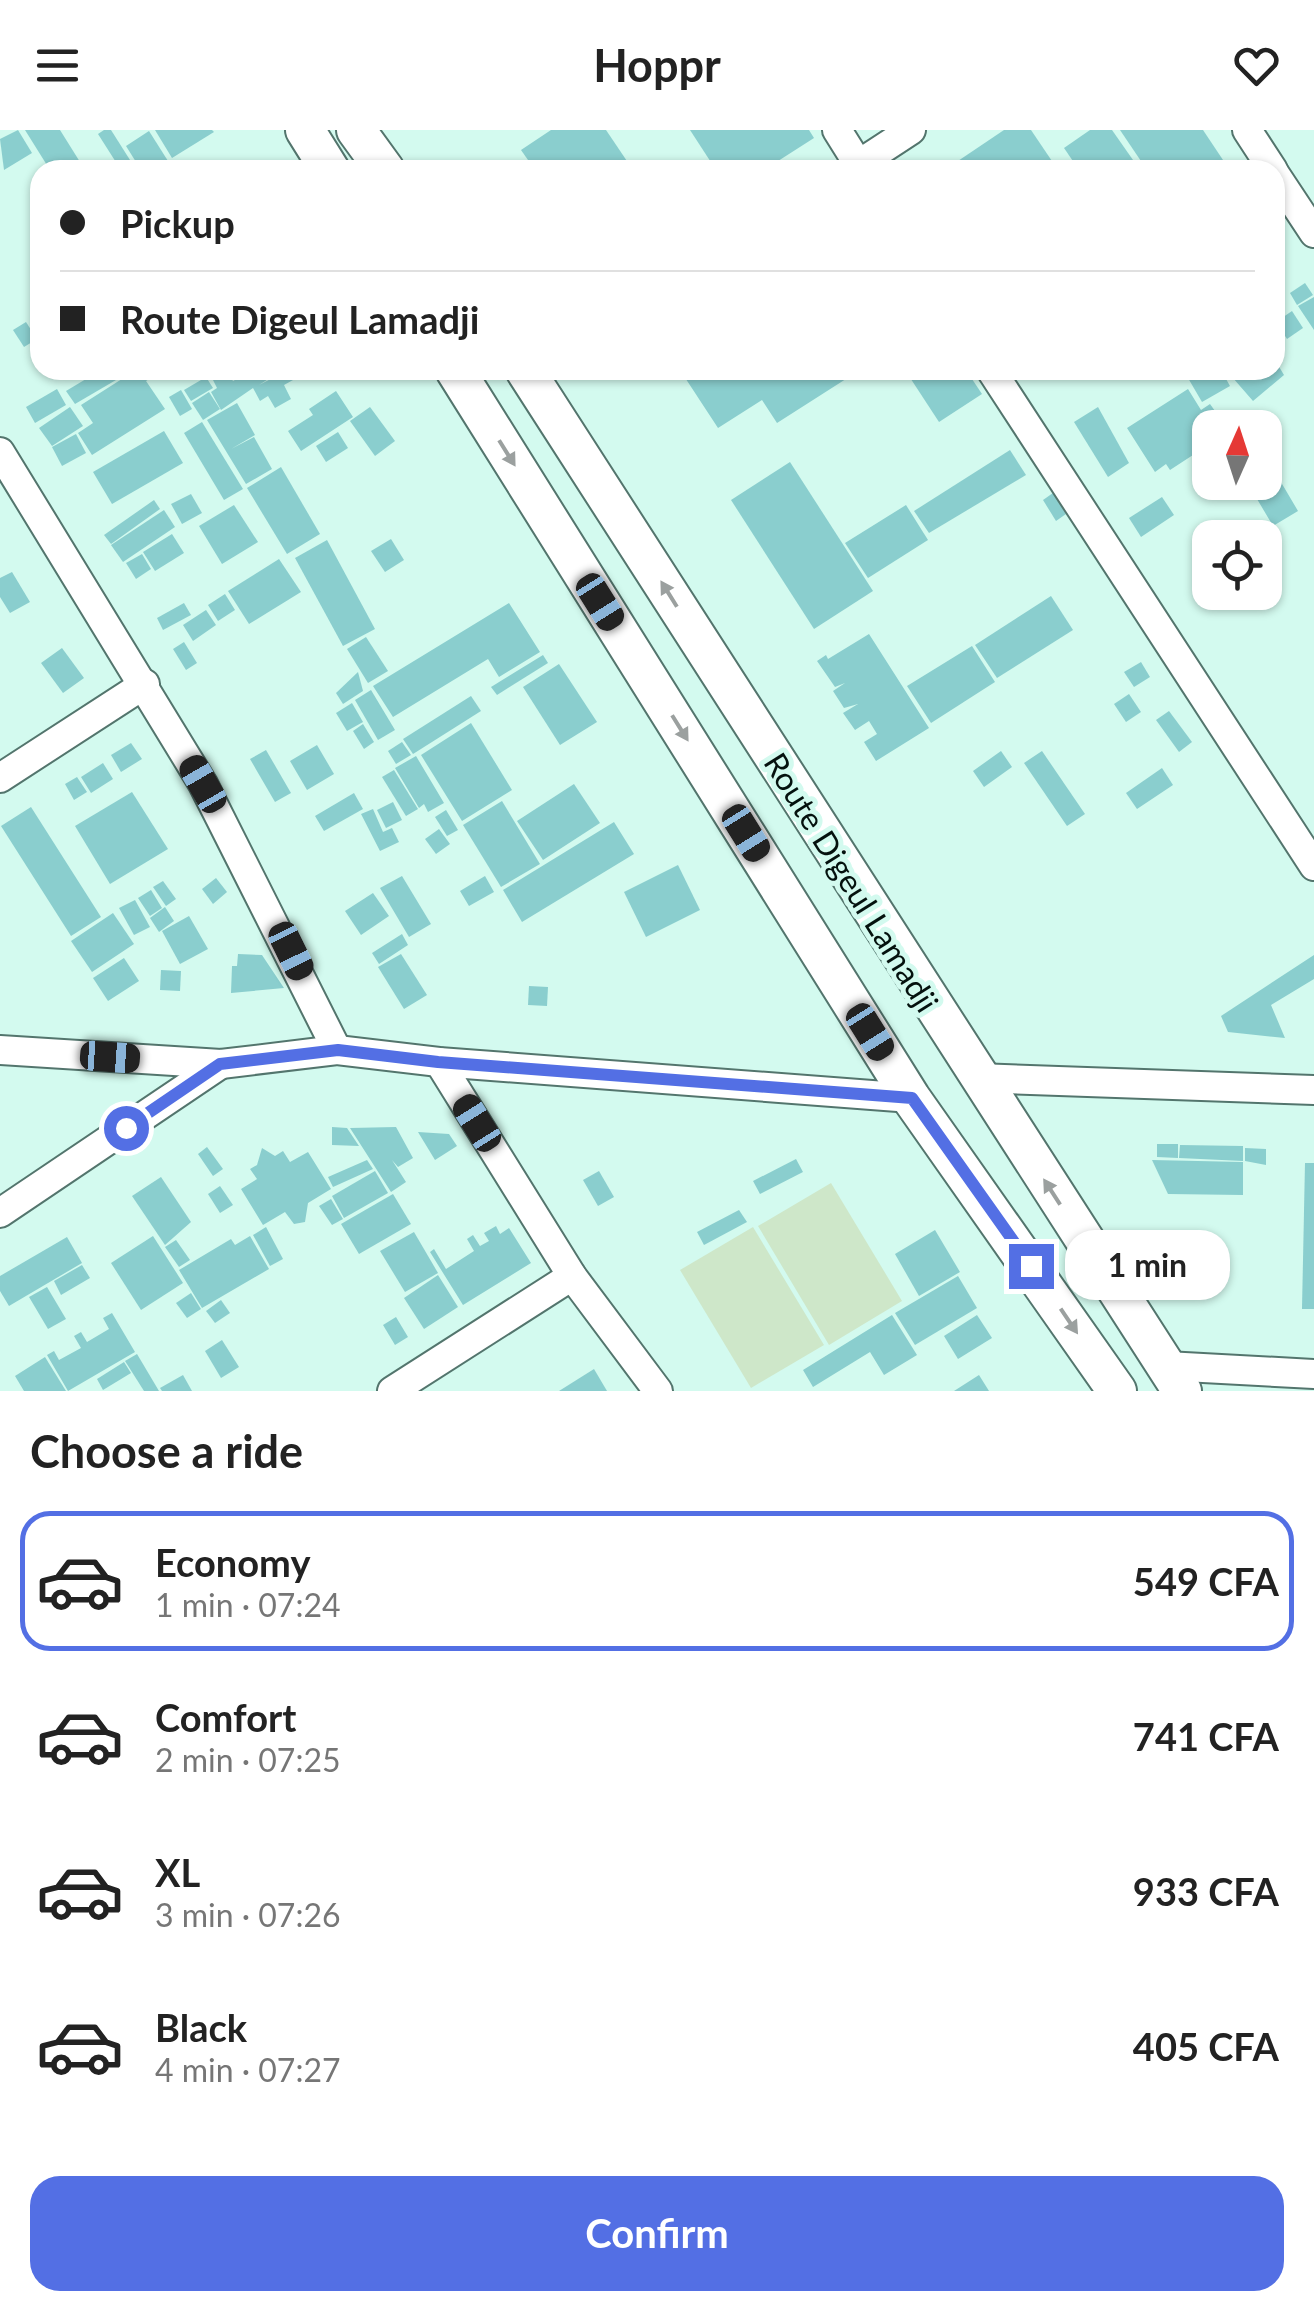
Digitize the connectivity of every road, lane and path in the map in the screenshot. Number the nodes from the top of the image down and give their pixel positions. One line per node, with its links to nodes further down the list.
1 (304, 130): 6 (main road)
2 (356, 130): 7 (main road)
3 (837, 130): 8 (street)
4 (911, 130): 9 (street)
5 (1247, 130): 10 (street)
6 (324, 160)
7 (377, 160)
8 (853, 160)
9 (868, 160)
10 (1266, 160)
11 (1285, 189): 12 (street)
12 (1314, 233)
13 (461, 380): 26 (main road, Route Digeul Lamadji, one-way to 26)
14 (537, 380): 24 (main road, Route Digeul Lamadji, one-way to 14)
15 (998, 380): 19 (street)
16 (0, 452): 17 (street)
17 (145, 684): 18 (street); 21 (street)
18 (0, 778)
19 (1314, 866)
20 (0, 1050): 23 (street)
21 (338, 1050): 22 (street); 23 (street)
22 (438, 1062): 26 (street); 28 (street)
23 (220, 1064): 27 (street)
24 (977, 1078): 25 (street); 30 (main road, Route Digeul Lamadji, one-way to 24)
25 (1314, 1090)
26 (912, 1098): 33 (main road, Route Digeul Lamadji, one-way to 33)
27 (0, 1213)
28 (572, 1276): 31 (street); 32 (street)
29 (1314, 1374): 30 (street)
30 (1174, 1379)
31 (392, 1391)
32 (658, 1391)
33 (1116, 1391)

